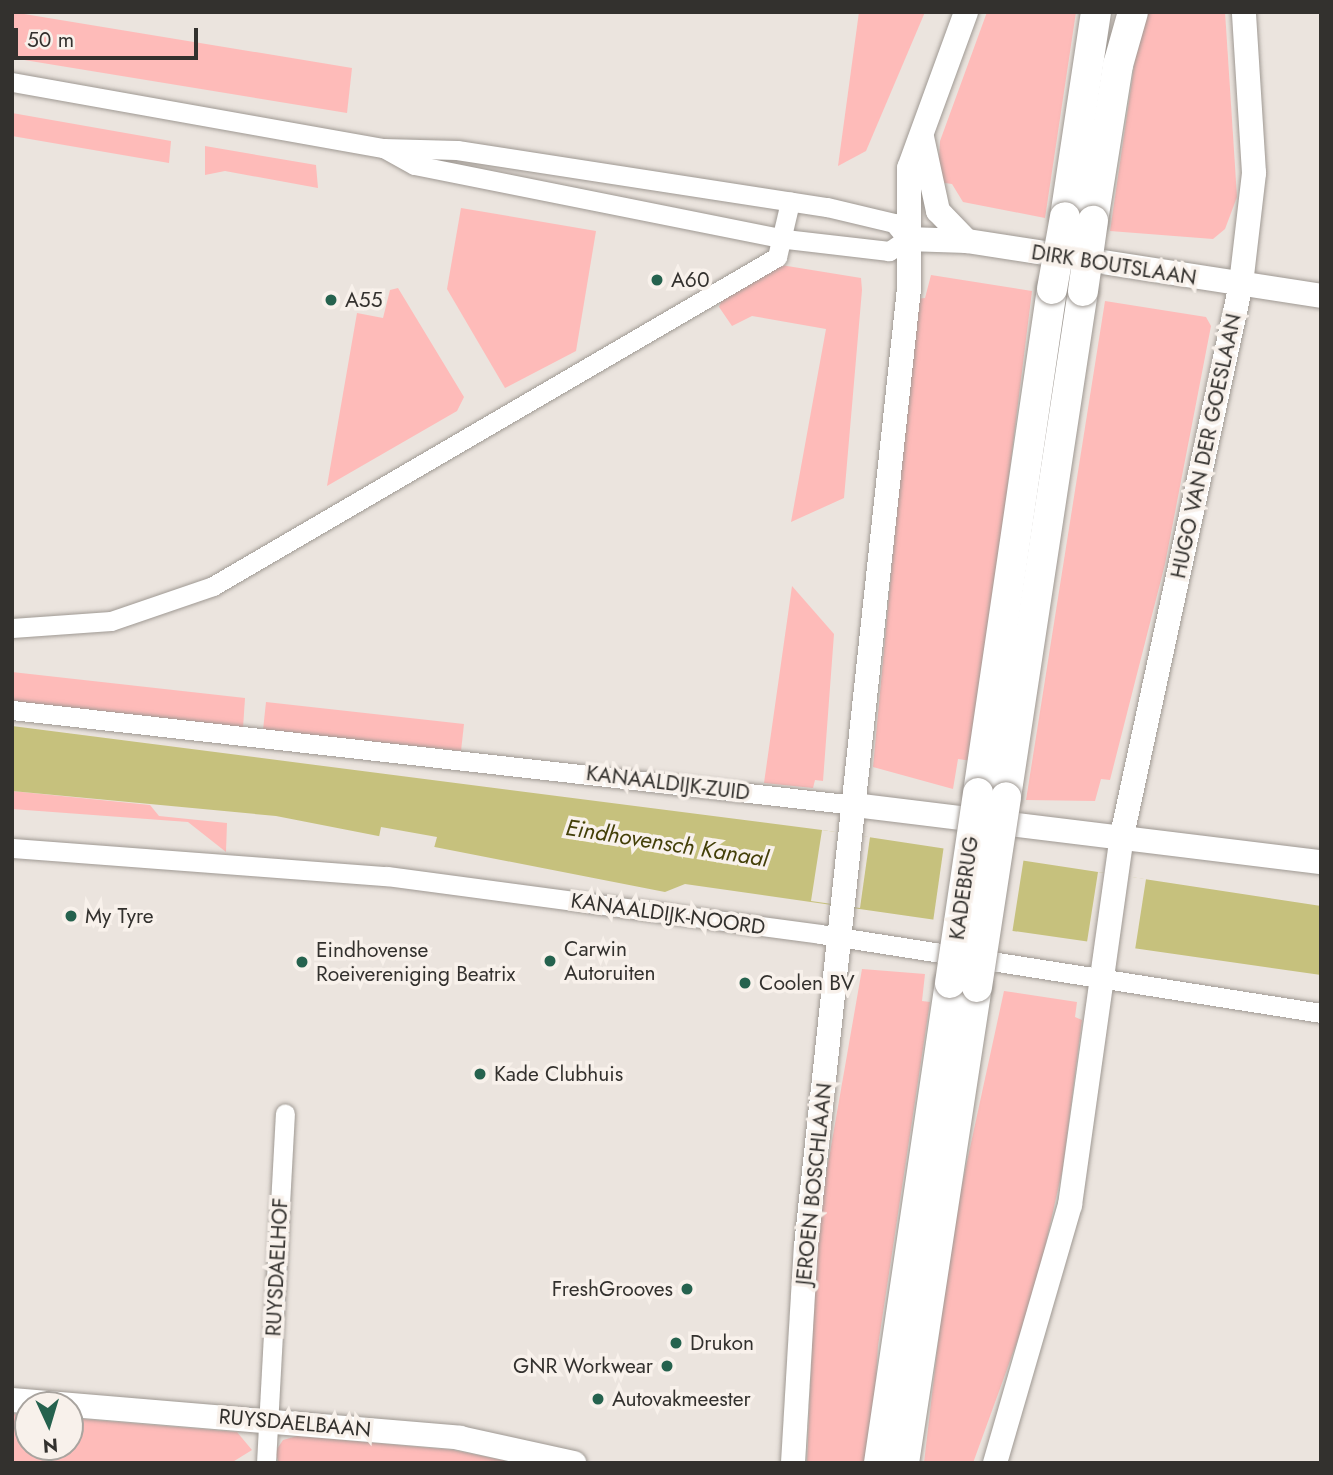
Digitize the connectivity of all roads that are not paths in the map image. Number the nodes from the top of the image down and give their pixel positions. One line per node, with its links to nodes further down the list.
1 (966, 12): 6 (street)
2 (1096, 12): 9 (main road)
3 (1133, 12): 9 (main road)
4 (1244, 12): 13 (street, HUGO VAN DER GOESLAAN)
5 (12, 82): 7 (street)
6 (922, 136): 11 (street); 12 (street)
7 (383, 148): 8 (street); 10 (street)
8 (790, 202): 10 (street); 11 (street)
9 (1079, 219): 17 (main road, bridge); 17 (main road, bridge)
10 (785, 239): 11 (street); 15 (street)
11 (907, 239): 12 (street, DIRK BOUTSLAAN); 18 (street)
12 (967, 242): 13 (street, DIRK BOUTSLAAN)
13 (1241, 284): 14 (street, DIRK BOUTSLAAN); 19 (street, HUGO VAN DER GOESLAAN)
14 (1321, 296)
15 (12, 628)
16 (12, 710): 18 (street, KANAALDIJK-ZUID)
17 (992, 795): 24 (main road, KADEBRUG, bridge)
18 (855, 804): 19 (street, KANAALDIJK-ZUID); 22 (street, JEROEN BOSCHLAAN)
19 (1121, 840): 21 (street, KANAALDIJK-ZUID); 23 (street, HUGO VAN DER GOESLAAN)
20 (12, 848): 22 (street, KANAALDIJK-NOORD)
21 (1321, 862)
22 (840, 937): 23 (street, KANAALDIJK-NOORD); 32 (street, JEROEN BOSCHLAAN)
23 (1100, 976): 25 (street, KANAALDIJK-NOORD); 35 (street)
24 (963, 985): 33 (main road); 34 (main road)
25 (1321, 1013)
26 (285, 1114): 28 (street, RUYSDAELHOF)
27 (12, 1400): 28 (street, RUYSDAELBAAN)
28 (270, 1420): 29 (street, RUYSDAELBAAN); 30 (street, RUYSDAELHOF)
29 (532, 1456): 31 (street, RUYSDAELBAAN)
30 (266, 1463)
31 (574, 1463)
32 (793, 1463)
33 (879, 1463)
34 (904, 1463)
35 (995, 1463)

